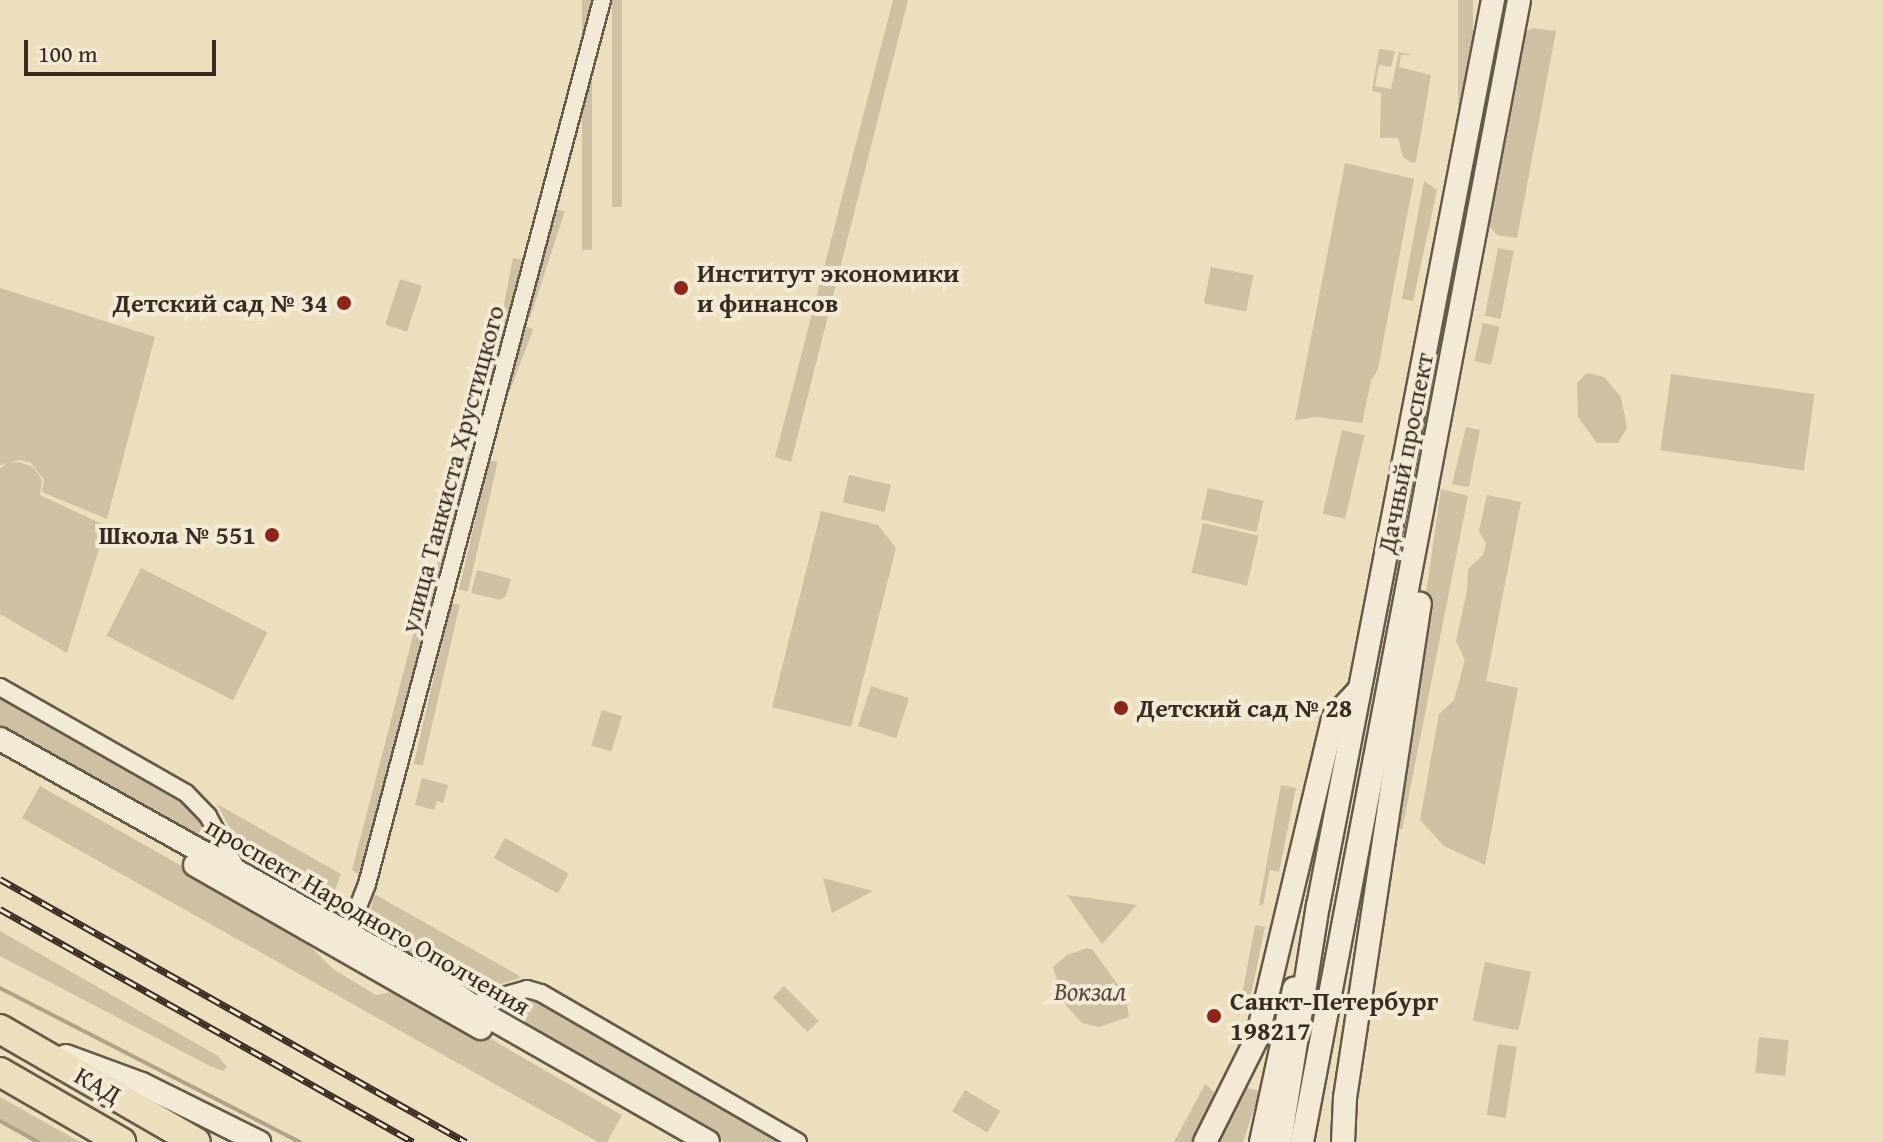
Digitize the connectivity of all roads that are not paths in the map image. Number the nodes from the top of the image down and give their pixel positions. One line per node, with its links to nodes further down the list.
1 (602, 0): 10 (street, улица Танкиста Хрустицкого)
2 (1493, 0): 6 (main road, Дачный проспект)
3 (1519, 0): 4 (main road, Дачный проспект)
4 (1416, 545): 14 (main road, Дачный проспект); 27 (main road)
5 (0, 687): 9 (street)
6 (1360, 689): 11 (main road, Дачный проспект); 22 (main road)
7 (0, 739): 9 (main road, проспект Народного Ополчения)
8 (0, 755): 10 (main road, проспект Народного Ополчения)
9 (238, 871): 10 (main road, проспект Народного Ополчения)
10 (345, 941): 12 (main road, проспект Народного Ополчения); 19 (main road, проспект Народного Ополчения)
11 (1311, 956): 23 (main road); 24 (main road, Дачный проспект)
12 (471, 1005): 20 (main road, проспект Народного Ополчения); 21 (street)
13 (8, 1034): 17 (highway, КАД); 18 (main road)
14 (1320, 1054): 25 (main road); 26 (main road)
15 (0, 1072): 16 (highway, КАД)
16 (121, 1142)
17 (196, 1142)
18 (259, 1142)
19 (680, 1142)
20 (708, 1142)
21 (798, 1142)
22 (1205, 1142)
23 (1261, 1142)
24 (1280, 1142)
25 (1302, 1142)
26 (1317, 1142)
27 (1343, 1142)

